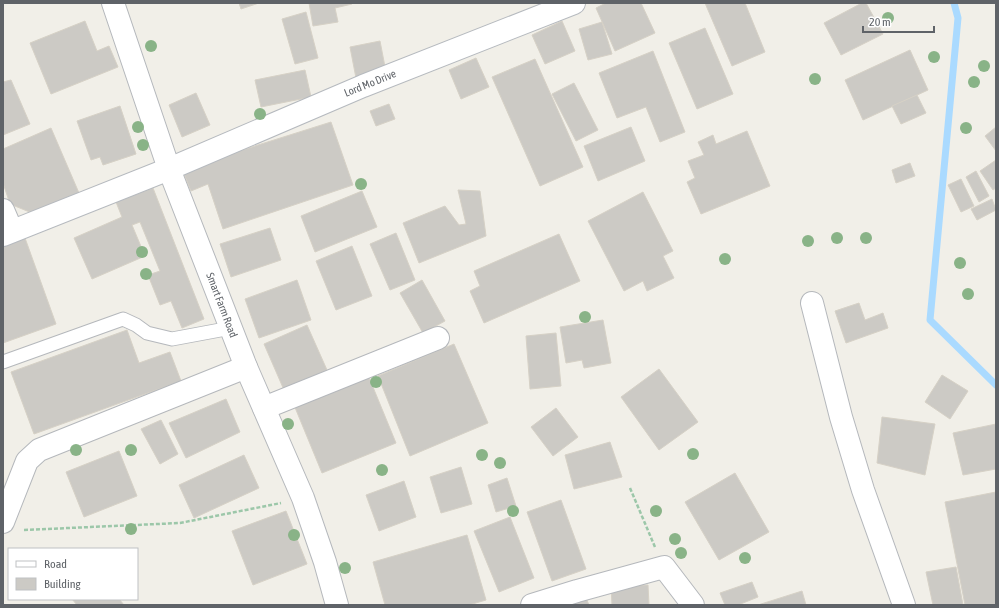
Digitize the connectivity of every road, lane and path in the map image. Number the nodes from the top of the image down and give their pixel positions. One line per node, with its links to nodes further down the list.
1 (113, 3): 3 (street, Smart Farm Road)
2 (574, 3): 3 (street, Lord Mo Drive)
3 (169, 169): 5 (street, Lord Mo Drive); 7 (street, Smart Farm Road)
4 (3, 210): 5 (street)
5 (8, 233)
6 (812, 303): 19 (street)
7 (231, 328): 9 (lane); 10 (street, Smart Farm Road)
8 (438, 338): 11 (street)
9 (3, 362)
10 (246, 367): 11 (street, Smart Farm Road); 14 (street)
11 (264, 408): 13 (street, Smart Farm Road)
12 (630, 488): 15 (path)
13 (303, 498): 14 (path); 16 (street, Smart Farm Road)
14 (11, 526)
15 (664, 567): 17 (street); 18 (street)
16 (337, 605)
17 (532, 605)
18 (693, 605)
19 (904, 605)

